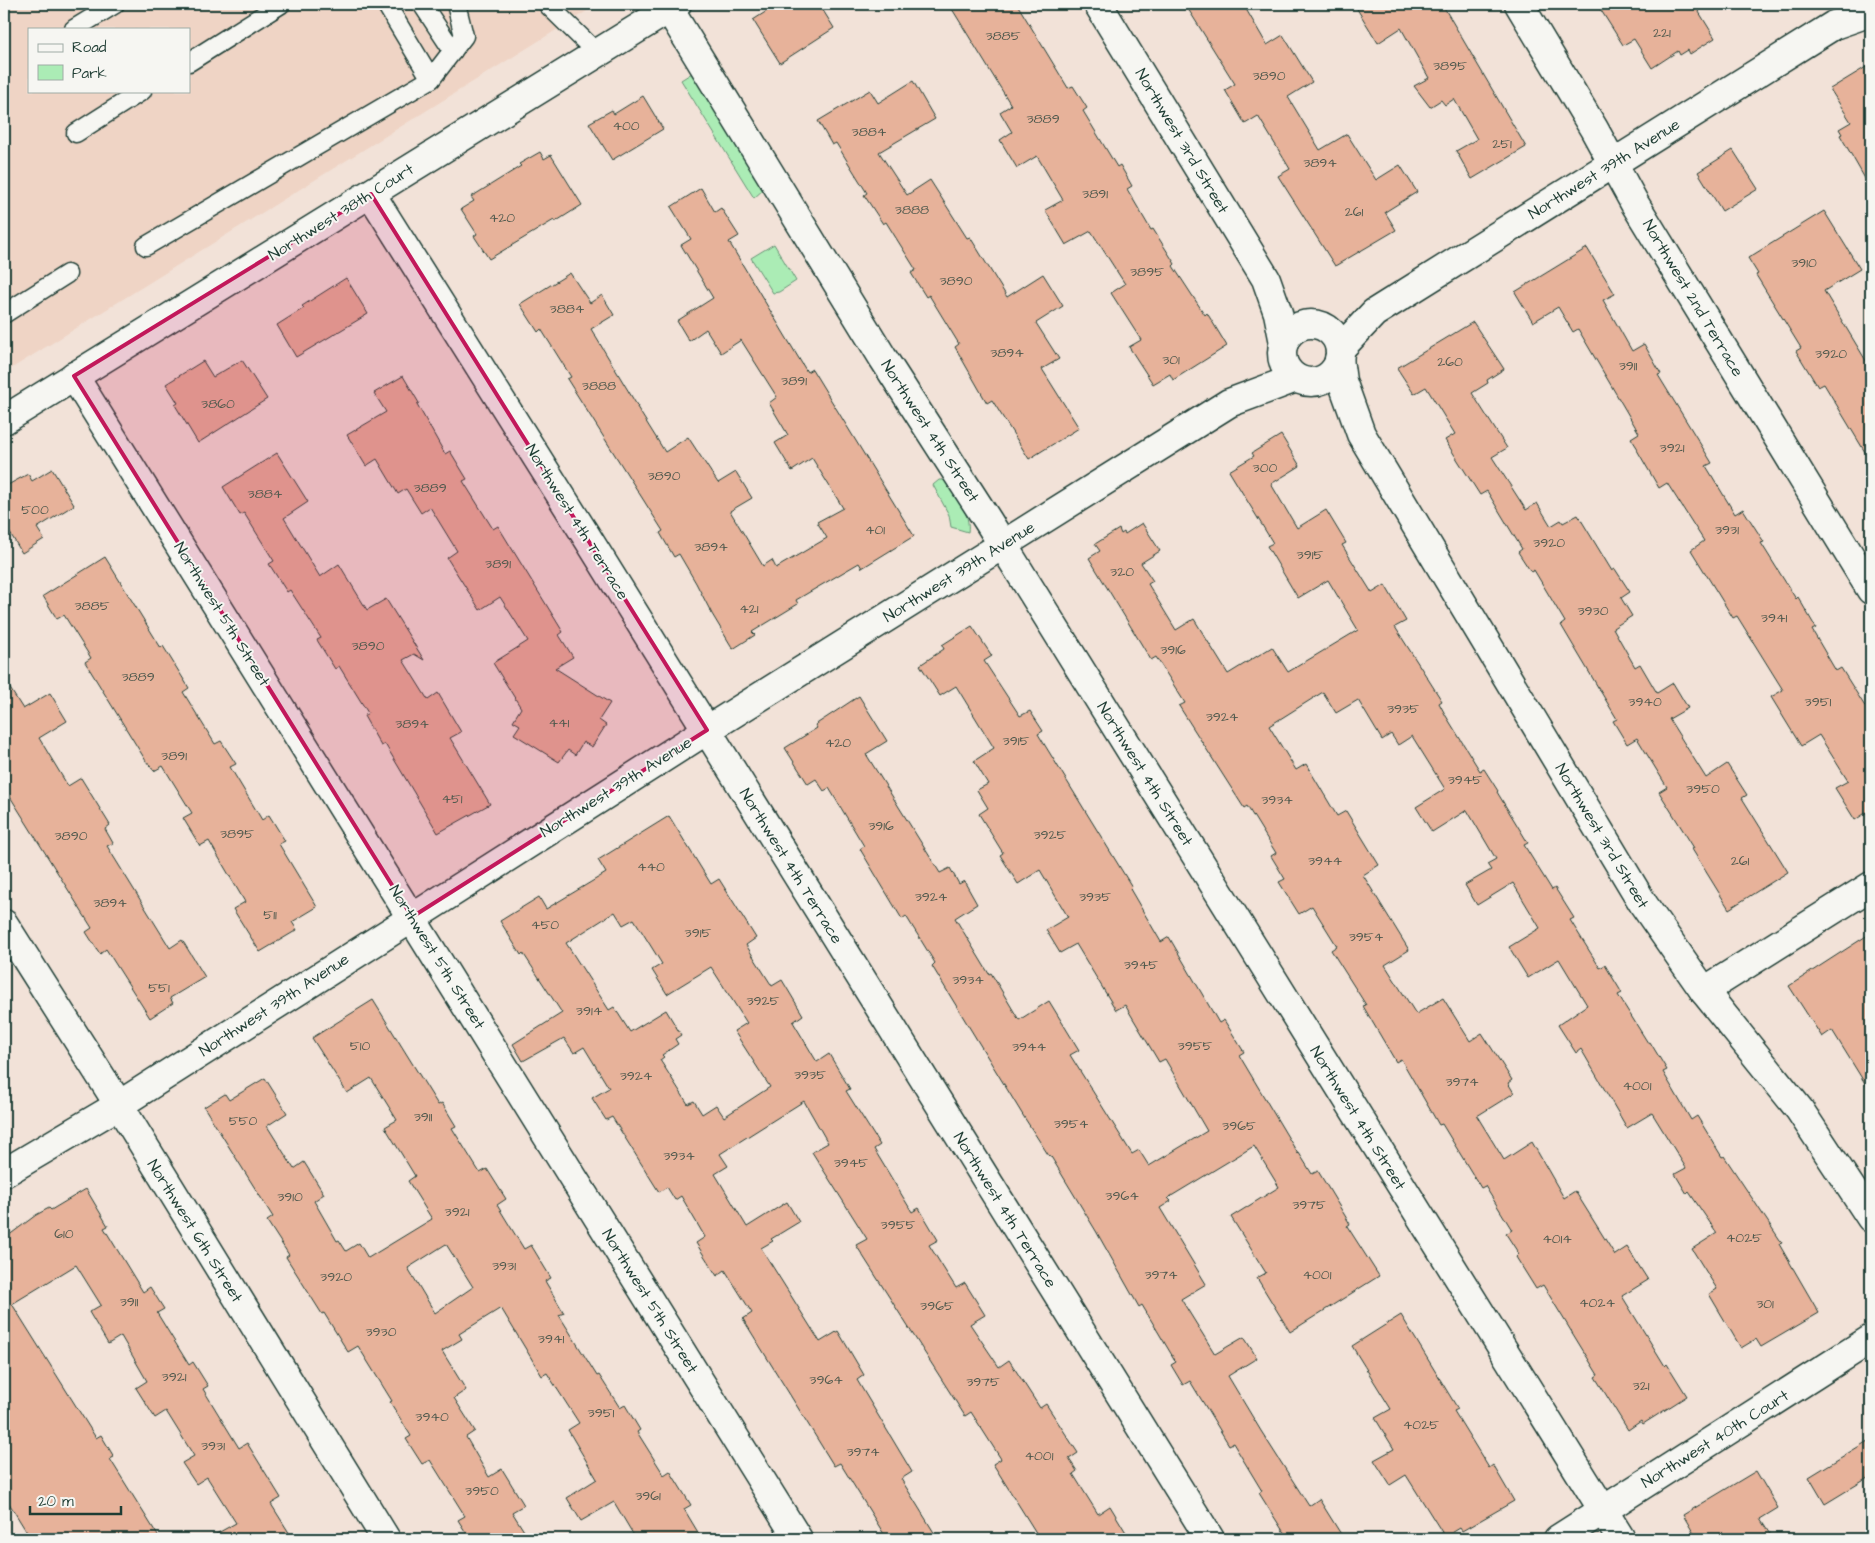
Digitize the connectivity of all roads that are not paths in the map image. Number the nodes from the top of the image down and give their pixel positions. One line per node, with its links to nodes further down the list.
1 (115, 4): 13 (lane)
2 (281, 4): 16 (lane)
3 (386, 4): 17 (lane)
4 (422, 4): 14 (lane)
5 (456, 4): 14 (lane)
6 (1098, 4): 24 (street, Northwest 3rd Street)
7 (1519, 4): 20 (street, Northwest 2nd Terrace)
8 (1853, 4): 12 (street, Northwest 39th Avenue)
9 (548, 5): 15 (lane)
10 (673, 6): 15 (street, Northwest 38th Court); 35 (street, Northwest 4th Street)
11 (1871, 12): 12 (street, Northwest 39th Avenue)
12 (1834, 25): 20 (street, Northwest 39th Avenue)
13 (76, 28)
14 (453, 51): 17 (lane)
15 (597, 53): 21 (street, Northwest 38th Court)
16 (190, 61)
17 (430, 79): 22 (lane)
18 (140, 92): 19 (lane)
19 (76, 133)
20 (1612, 163): 25 (street, Northwest 39th Avenue); 36 (street, Northwest 2nd Terrace)
21 (371, 194): 30 (street, Northwest 38th Court); 37 (street, Northwest 4th Terrace)
22 (146, 246)
23 (66, 274): 26 (lane)
24 (1266, 279): 27 (street, Northwest 3rd Street); 28 (street, Northwest 3rd Street)
25 (1374, 313): 27 (street, Northwest 39th Avenue); 29 (street, Northwest 39th Avenue)
26 (4, 314)
27 (1316, 325): 28 (street); 29 (street)
28 (1283, 347): 31 (street); 32 (street, Northwest 39th Avenue)
29 (1340, 354): 31 (street); 34 (street, Northwest 3rd Street)
30 (74, 376): 33 (street, Northwest 38th Court); 39 (street, Northwest 5th Street)
31 (1303, 380): 32 (street, Northwest 39th Avenue); 34 (street, Northwest 3rd Street)
32 (1229, 403): 35 (street, Northwest 39th Avenue)
33 (4, 420)
34 (1361, 434): 41 (street, Northwest 3rd Street)
35 (1003, 545): 37 (street, Northwest 39th Avenue); 46 (street, Northwest 4th Street)
36 (1871, 590)
37 (707, 730): 39 (street, Northwest 39th Avenue); 49 (street, Northwest 4th Terrace)
38 (1871, 886): 41 (street)
39 (412, 917): 42 (street, Northwest 39th Avenue); 48 (street, Northwest 5th Street)
40 (4, 924): 42 (street, Northwest 6th Street)
41 (1704, 990): 44 (street, Northwest 3rd Street)
42 (119, 1105): 43 (street, Northwest 39th Avenue); 47 (street, Northwest 6th Street)
43 (4, 1173)
44 (1871, 1218)
45 (1871, 1339): 46 (street, Northwest 40th Court)
46 (1603, 1510): 50 (street, Northwest 40th Court); 51 (street, Northwest 4th Street)
47 (386, 1539)
48 (798, 1539)
49 (1210, 1539)
50 (1558, 1539)
51 (1621, 1539)

